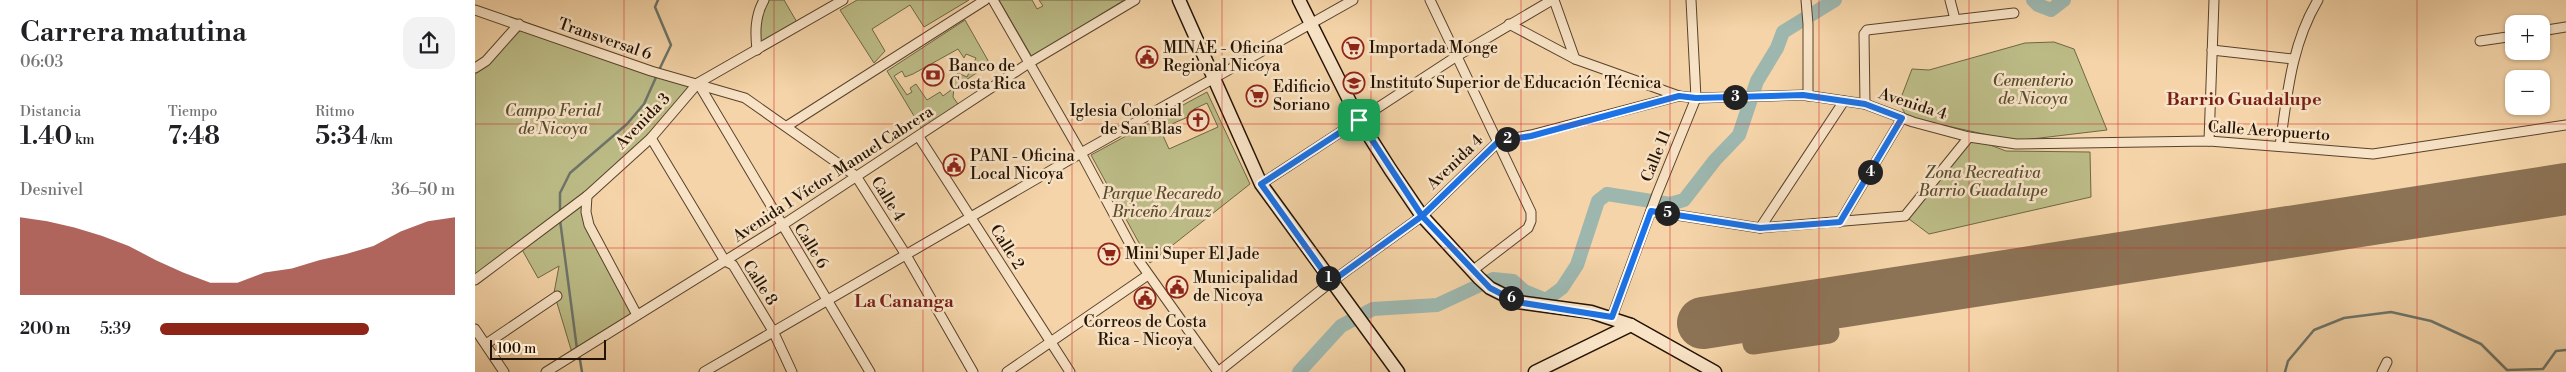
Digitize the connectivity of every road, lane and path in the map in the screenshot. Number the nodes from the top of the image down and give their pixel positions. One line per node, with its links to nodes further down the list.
1 (764, 0): 26 (street)
2 (843, 0): 26 (street, Avenida 3)
3 (985, 0): 43 (street)
4 (993, 0): 31 (street)
5 (1135, 0): 31 (street, Avenida 1 Víctor Manuel Cabrera)
6 (1179, 0): 33 (main road)
7 (1299, 0): 19 (main road)
8 (1353, 0): 19 (street)
9 (1430, 0): 28 (street)
10 (1553, 0): 21 (street); 29 (street)
11 (1691, 0): 37 (street, Calle 11)
12 (1806, 0): 36 (street)
13 (1950, 0): 18 (street)
14 (2214, 0): 27 (street)
15 (2318, 0): 30 (street)
16 (475, 10): 20 (street, Transversal 6)
17 (2014, 13): 18 (street)
18 (1955, 19): 39 (street)
19 (1310, 23): 33 (street); 41 (main road)
20 (519, 24): 32 (street); 34 (street, Transversal 6)
21 (1509, 24): 28 (street); 29 (street)
22 (2566, 27): 23 (street)
23 (2550, 30)
24 (2505, 38): 25 (street)
25 (2480, 42)
26 (757, 50): 34 (street, Avenida 3)
27 (2212, 50): 30 (street); 48 (street)
28 (1457, 56): 41 (street); 47 (street)
29 (1575, 59): 35 (street)
30 (2293, 59): 49 (street)
31 (1029, 62): 44 (street, Avenida 1 Víctor Manuel Cabrera); 50 (street)
32 (475, 68)
33 (1213, 80): 50 (street); 52 (main road)
34 (698, 84): 43 (street, Calle 4); 46 (street, Avenida 3); 58 (street, Calle 6)
35 (1679, 96): 37 (street, Avenida 4); 47 (street, Avenida 4)
36 (1807, 96): 37 (street, Avenida 4); 38 (street, Avenida 4)
37 (1696, 98): 54 (street, Calle 11)
38 (1844, 101): 39 (street, Avenida 4); 59 (street)
39 (1865, 104): 40 (street, Avenida 4)
40 (1902, 118): 45 (street, Avenida 4); 57 (street)
41 (1359, 120): 52 (street); 55 (main road)
42 (2566, 125): 49 (street, Calle Aeropuerto)
43 (787, 126): 51 (street, Calle 4)
44 (919, 137): 51 (street, Avenida 1 Víctor Manuel Cabrera); 56 (street, Calle 2)
45 (1969, 137): 48 (street, Calle Aeropuerto); 57 (street)
46 (651, 138): 53 (street, Avenida 3); 61 (street, Calle 8)
47 (1499, 141): 55 (street, Avenida 4); 63 (street)
48 (2209, 141): 49 (street, Calle Aeropuerto)
49 (2280, 146)
50 (1081, 153): 56 (street); 62 (street)
51 (856, 176): 58 (street, Avenida 1 Víctor Manuel Cabrera); 60 (street, Calle 4)
52 (1261, 184): 65 (main road)
53 (587, 196): 64 (street, Avenida 3); 68 (street)
54 (1652, 208): 59 (street); 69 (street, Calle 11)
55 (1422, 216): 63 (main road); 65 (street, Avenida 4)
56 (970, 217): 60 (street); 73 (street, Calle 2)
57 (1840, 222): 59 (street)
58 (781, 226): 61 (street, Avenida 1 Víctor Manuel Cabrera); 67 (street, Calle 6)
59 (1760, 228)
60 (906, 255): 67 (street); 81 (street, Calle 4)
61 (725, 261): 68 (street, Avenida 1 Víctor Manuel Cabrera); 72 (street, Calle 8)
62 (1148, 274): 73 (street); 84 (street)
63 (1475, 274): 69 (main road)
64 (475, 280)
65 (1331, 282): 84 (street, Avenida 4); 85 (main road)
66 (557, 296): 74 (street)
67 (828, 301): 72 (street); 80 (street, Calle 6)
68 (637, 316): 77 (street, Avenida 1 Víctor Manuel Cabrera)
69 (1612, 317): 70 (main road)
70 (1631, 325): 86 (main road); 87 (main road)
71 (475, 329): 74 (street)
72 (773, 331): 78 (street); 79 (street, Calle 8)
73 (1050, 343): 82 (street); 83 (street, Calle 2)
74 (486, 344): 76 (street)
75 (2387, 362): 88 (street)
76 (504, 372)
77 (546, 372)
78 (705, 372)
79 (791, 372)
80 (870, 372)
81 (973, 372)
82 (1007, 372)
83 (1070, 372)
84 (1218, 372)
85 (1398, 372)
86 (1535, 372)
87 (1715, 372)
88 (2382, 372)

